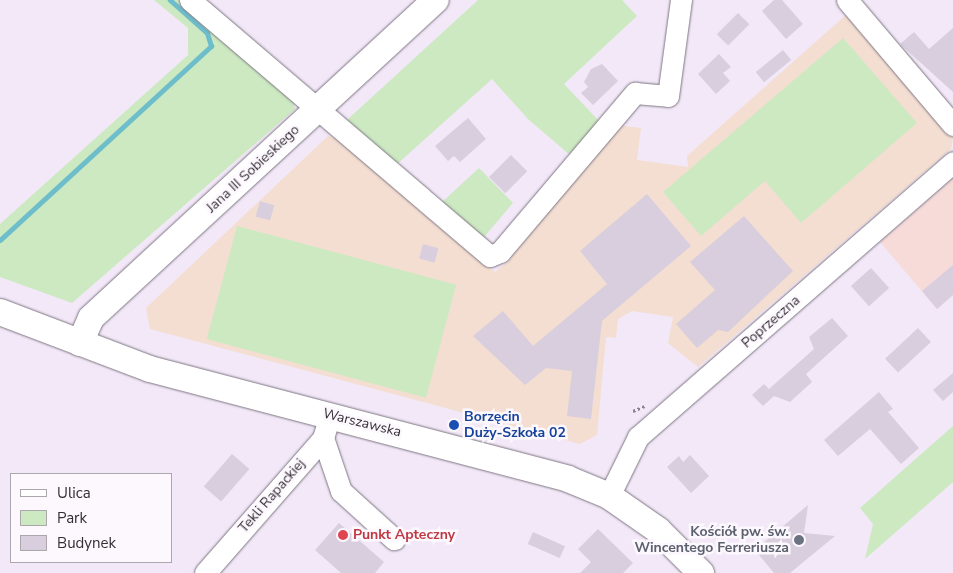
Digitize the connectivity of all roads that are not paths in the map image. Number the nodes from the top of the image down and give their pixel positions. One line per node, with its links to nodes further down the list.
1 (190, 0): 5 (street)
2 (436, 0): 5 (main road, Jana III Sobieskiego)
3 (681, 0): 5 (street)
4 (847, 0): 6 (street)
5 (319, 108): 9 (main road, Jana III Sobieskiego)
6 (953, 125)
7 (953, 162): 11 (street, Poprzeczna)
8 (0, 312): 9 (main road, Warszawska)
9 (80, 343): 10 (main road, Warszawska)
10 (326, 426): 11 (main road, Warszawska); 12 (street); 13 (street, Tekli Rapackiej)
11 (609, 496): 14 (main road, Warszawska)
12 (394, 539)
13 (204, 573)
14 (701, 573)

